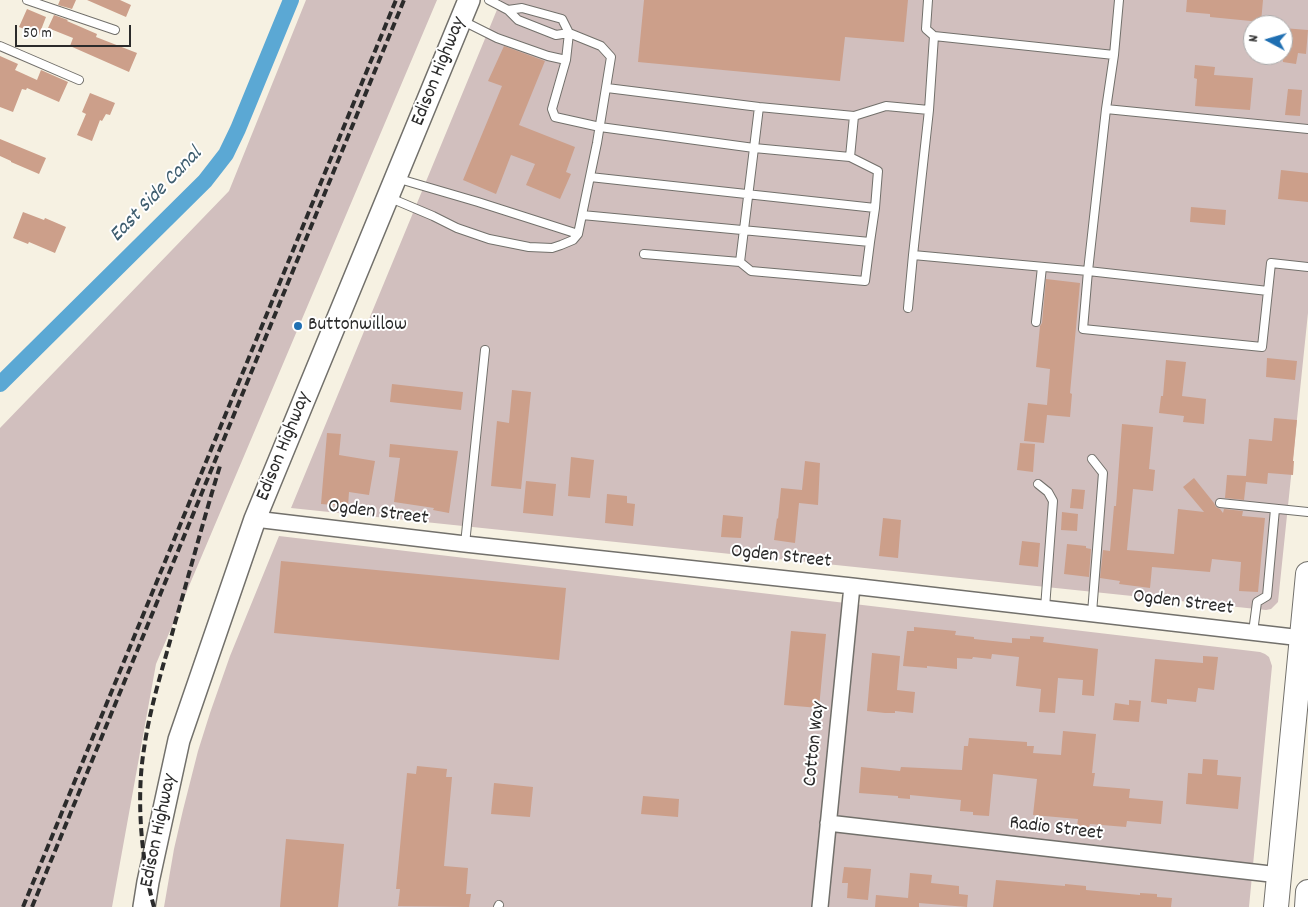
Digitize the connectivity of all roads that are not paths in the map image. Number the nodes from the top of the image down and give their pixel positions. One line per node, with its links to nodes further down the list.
1 (27, 0): 8 (lane)
2 (469, 0): 7 (main road, Edison Highway)
3 (489, 0): 6 (lane)
4 (928, 0): 10 (lane)
5 (1119, 0): 12 (lane)
6 (508, 10): 9 (lane); 9 (lane)
7 (461, 20): 13 (lane); 25 (main road, Edison Highway)
8 (115, 30)
9 (569, 33): 13 (lane); 15 (lane)
10 (934, 36): 12 (lane); 18 (lane)
11 (0, 46): 14 (lane)
12 (1114, 55): 17 (lane)
13 (566, 60): 20 (lane)
14 (79, 80)
15 (607, 88): 16 (lane); 20 (lane)
16 (759, 107): 19 (lane); 22 (lane)
17 (1106, 108): 21 (lane); 37 (lane)
18 (929, 110): 19 (lane); 33 (lane)
19 (854, 116): 23 (lane)
20 (600, 128): 22 (lane); 24 (lane)
21 (1308, 129)
22 (754, 148): 23 (lane); 26 (lane)
23 (850, 157): 27 (lane)
24 (590, 178): 26 (lane); 28 (lane)
25 (392, 187): 30 (lane); 30 (lane); 47 (main road, Edison Highway)
26 (748, 195): 27 (lane); 29 (lane)
27 (875, 208): 31 (lane)
28 (582, 215): 29 (lane); 30 (lane)
29 (745, 229): 31 (lane); 34 (lane)
30 (578, 234)
31 (870, 242): 34 (lane)
32 (644, 254): 34 (lane)
33 (914, 255): 35 (lane); 39 (lane)
34 (740, 262)
35 (1042, 267): 37 (lane); 40 (lane)
36 (1308, 267): 38 (lane)
37 (1088, 272): 38 (lane); 38 (lane)
38 (1268, 291)
39 (908, 308)
40 (1036, 322)
41 (485, 350): 48 (lane)
42 (1092, 459): 52 (lane)
43 (1038, 484): 51 (lane)
44 (1220, 503): 45 (lane)
45 (1275, 509): 46 (lane); 53 (lane)
46 (1308, 512)
47 (255, 519): 48 (street, Ogden Street); 58 (main road, Edison Highway)
48 (465, 544): 50 (street, Ogden Street)
49 (1308, 574): 54 (main road)
50 (852, 586): 51 (street, Ogden Street); 55 (street, Cotton Way)
51 (1045, 608): 52 (street, Ogden Street)
52 (1092, 614): 53 (street, Ogden Street)
53 (1253, 632): 54 (street, Ogden Street)
54 (1302, 638): 56 (main road)
55 (828, 824): 56 (street, Radio Street); 59 (street, Cotton Way)
56 (1279, 876): 60 (main road)
57 (1308, 892): 61 (main road)
58 (144, 907)
59 (820, 907)
60 (1276, 907)
61 (1306, 907)

